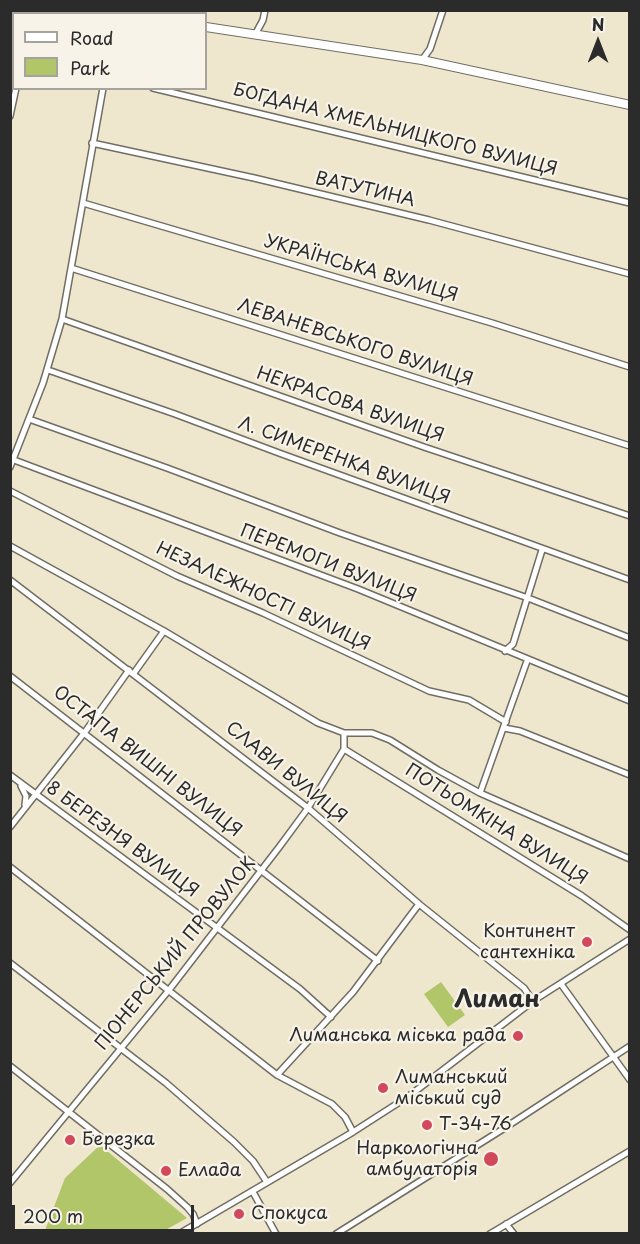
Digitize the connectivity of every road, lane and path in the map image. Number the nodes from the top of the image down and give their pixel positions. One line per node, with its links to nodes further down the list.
1 (265, 10): 4 (street)
2 (443, 10): 5 (street)
3 (207, 27): 4 (main road)
4 (256, 33): 5 (main road)
5 (422, 60): 9 (main road)
6 (16, 90): 10 (street)
7 (103, 90): 11 (street)
8 (162, 90): 13 (street, БОГДАНА ХМЕЛЬНИЦКОГО ВУЛИЦЯ)
9 (630, 105)
10 (10, 116)
11 (92, 143): 12 (street); 15 (street, ВАТУТИНА)
12 (83, 203): 14 (street); 17 (street, УКРАЇНСЬКА ВУЛИЦЯ)
13 (630, 203)
14 (71, 268): 16 (street); 20 (street, ЛЕВАНЕВСЬКОГО ВУЛИЦЯ)
15 (630, 274)
16 (62, 319): 18 (street); 24 (street, НЕКРАСОВА ВУЛИЦЯ)
17 (630, 367)
18 (48, 370): 19 (street); 26 (street, Л. СИМЕРЕНКА ВУЛИЦЯ)
19 (29, 419): 21 (street); 29 (street)
20 (630, 446)
21 (14, 460): 22 (street); 32 (street, ПЕРЕМОГИ ВУЛИЦЯ)
22 (10, 467)
23 (10, 491): 37 (street, НЕЗАЛЕЖНОСТІ ВУЛИЦЯ)
24 (630, 516)
25 (10, 546): 30 (street)
26 (542, 550): 28 (street, Л. СИМЕРЕНКА ВУЛИЦЯ); 29 (street)
27 (10, 580): 34 (street, СЛАВИ ВУЛИЦЯ)
28 (630, 580)
29 (528, 598): 31 (street); 32 (street)
30 (164, 631): 34 (street); 39 (street)
31 (630, 638)
32 (505, 651): 33 (street, ПЕРЕМОГИ ВУЛИЦЯ)
33 (527, 661): 36 (street, ПЕРЕМОГИ ВУЛИЦЯ); 37 (street)
34 (131, 671): 38 (street); 48 (street, СЛАВИ ВУЛИЦЯ)
35 (10, 676): 38 (street, ОСТАПА ВИШНІ ВУЛИЦЯ)
36 (630, 702)
37 (505, 725): 42 (street, НЕЗАЛЕЖНОСТІ ВУЛИЦЯ); 45 (street)
38 (85, 732): 43 (street); 53 (street, ОСТАПА ВИШНІ ВУЛИЦЯ)
39 (344, 733): 40 (street); 45 (street)
40 (344, 749): 48 (street, ПІОНЕРСЬКИЙ ПРОВУЛОК); 56 (street, ПОТЬОМКІНА ВУЛИЦЯ)
41 (10, 775): 44 (street, 8 БЕРЕЗНЯ ВУЛИЦЯ)
42 (630, 775)
43 (47, 780): 46 (street); 47 (street)
44 (19, 782): 46 (street, 8 БЕРЕЗНЯ ВУЛИЦЯ); 49 (street)
45 (480, 793): 51 (street)
46 (35, 795): 47 (street, 8 БЕРЕЗНЯ ВУЛИЦЯ); 49 (street)
47 (49, 806): 55 (street, 8 БЕРЕЗНЯ ВУЛИЦЯ)
48 (308, 808): 53 (street, ПІОНЕРСЬКИЙ ПРОВУЛОК); 54 (street, СЛАВИ ВУЛИЦЯ)
49 (24, 809): 50 (street)
50 (10, 827)
51 (630, 860)
52 (10, 867): 61 (street)
53 (262, 870): 55 (street, ПІОНЕРСЬКИЙ ПРОВУЛОК); 58 (street, ОСТАПА ВИШНІ ВУЛИЦЯ)
54 (419, 904): 58 (street); 62 (street, СЛАВИ ВУЛИЦЯ)
55 (217, 928): 61 (street, ПІОНЕРСЬКИЙ ПРОВУЛОК); 63 (street, 8 БЕРЕЗНЯ ВУЛИЦЯ)
56 (630, 930)
57 (630, 939): 60 (street)
58 (378, 961): 63 (street)
59 (10, 963): 65 (street)
60 (561, 984): 62 (street); 66 (street)
61 (169, 990): 65 (street, ПІОНЕРСЬКИЙ ПРОВУЛОК); 68 (street)
62 (534, 1001): 71 (street)
63 (330, 1017): 68 (street)
64 (630, 1046): 66 (street)
65 (120, 1048): 70 (street, ПІОНЕРСЬКИЙ ПРОВУЛОК); 75 (street)
66 (612, 1057): 69 (street); 82 (street)
67 (10, 1066): 70 (street)
68 (278, 1075): 71 (street)
69 (630, 1080)
70 (69, 1112): 74 (street, ПІОНЕРСЬКИЙ ПРОВУЛОК); 78 (street)
71 (353, 1132): 75 (street)
72 (630, 1151): 79 (street)
73 (10, 1170): 74 (street)
74 (18, 1176): 76 (street, ПІОНЕРСЬКИЙ ПРОВУЛОК)
75 (267, 1182): 77 (street)
76 (10, 1183)
77 (253, 1192): 78 (street); 81 (street)
78 (197, 1224): 80 (street)
79 (506, 1224): 83 (street); 84 (street)
80 (179, 1233)
81 (276, 1233)
82 (336, 1233)
83 (490, 1233)
84 (514, 1233)

